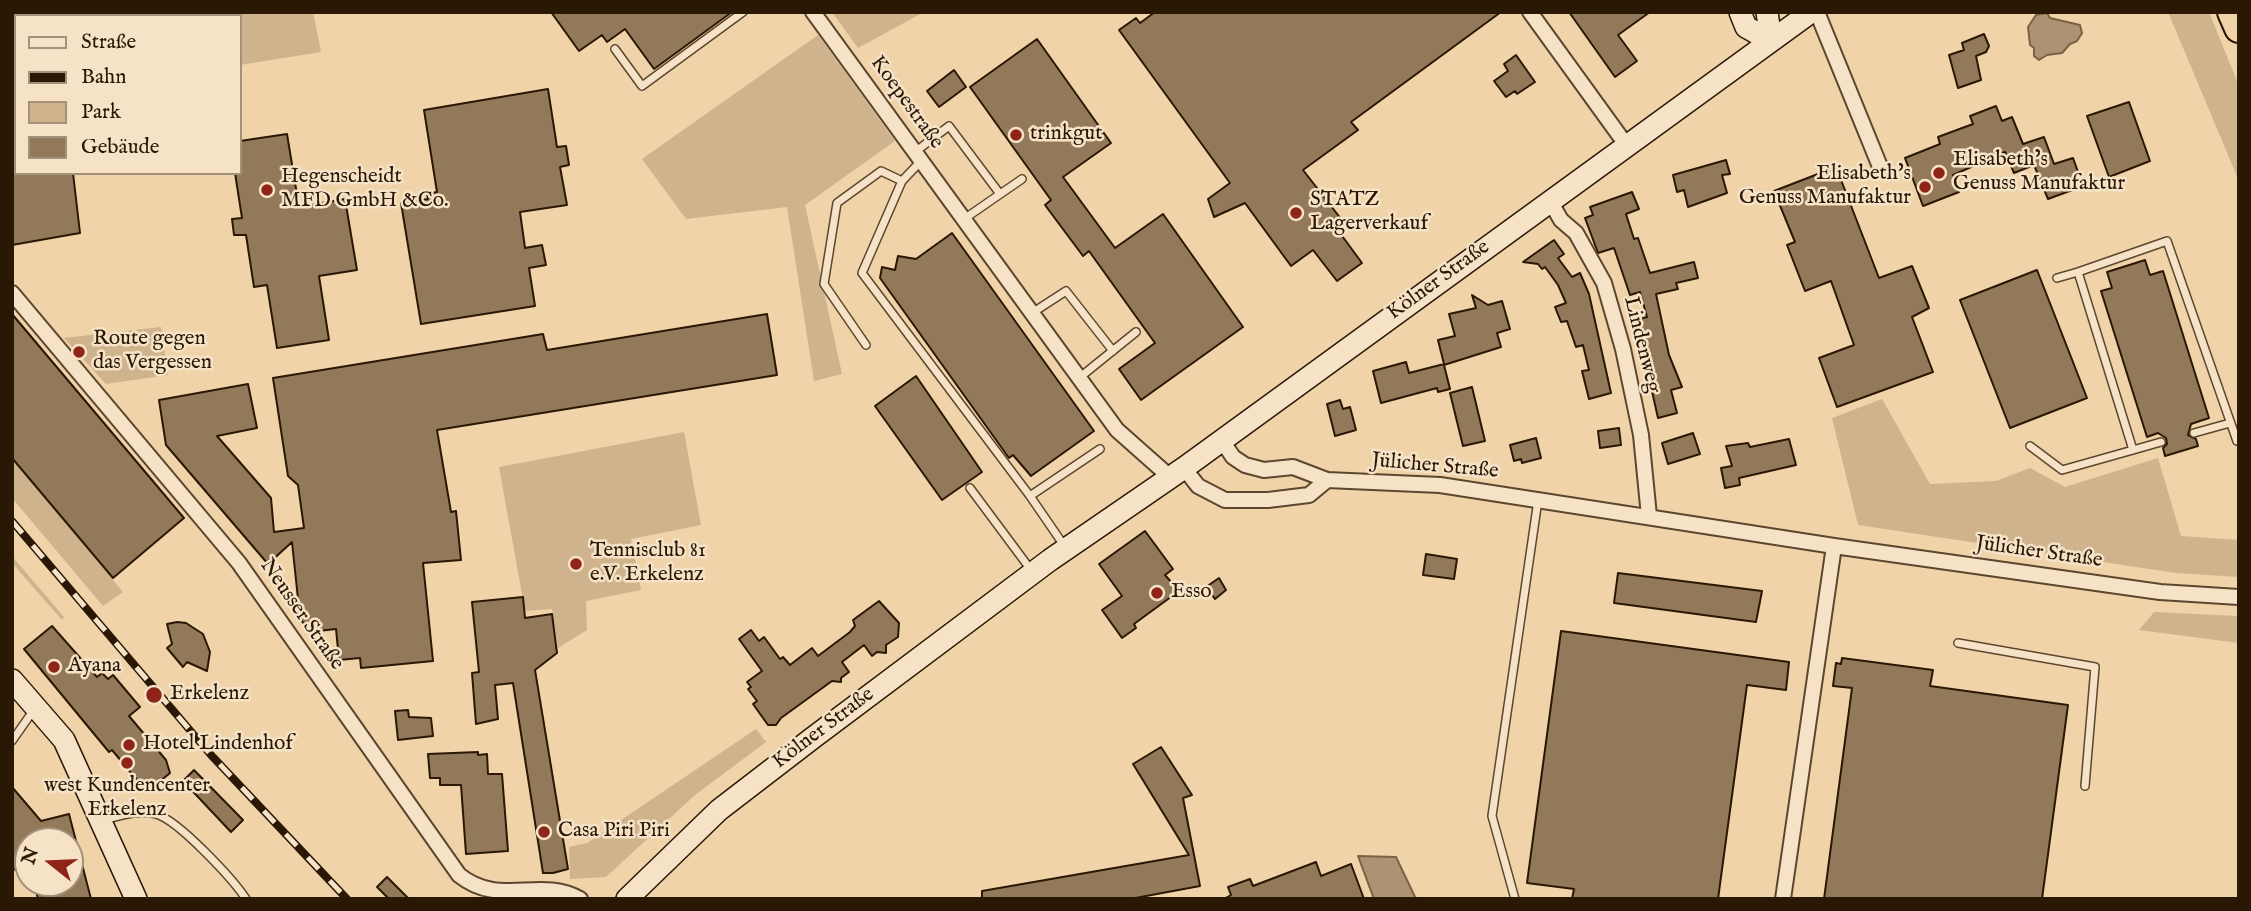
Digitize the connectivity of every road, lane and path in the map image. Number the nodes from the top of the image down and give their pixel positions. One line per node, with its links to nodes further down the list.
1 (743, 12): 11 (lane)
2 (813, 12): 13 (street, Koepestraße)
3 (1530, 12): 12 (street)
4 (1740, 12): 10 (main road)
5 (1767, 12): 10 (main road)
6 (1811, 12): 10 (main road, Kölner Straße)
7 (1817, 12): 14 (street)
8 (2232, 12): 9 (highway)
9 (2239, 28)
10 (1771, 41): 12 (main road, Kölner Straße)
11 (615, 49)
12 (1627, 146): 18 (main road, Kölner Straße)
13 (918, 156): 16 (lane); 17 (lane); 19 (street, Koepestraße)
14 (1881, 169)
15 (1022, 179): 17 (lane)
16 (902, 181): 25 (lane); 39 (lane)
17 (1000, 194): 19 (lane)
18 (1550, 201): 30 (main road, Kölner Straße); 41 (street, Lindenweg)
19 (964, 219): 23 (street, Koepestraße)
20 (2078, 272): 21 (lane); 28 (lane); 35 (lane)
21 (2057, 278)
22 (12, 293): 54 (street, Neusser Straße)
23 (1032, 313): 26 (lane); 27 (street, Koepestraße)
24 (1136, 332): 26 (lane)
25 (866, 345)
26 (1112, 351): 27 (lane)
27 (1079, 378): 36 (street, Koepestraße)
28 (2230, 423): 29 (lane); 31 (lane)
29 (2194, 433)
30 (1221, 439): 36 (main road, Kölner Straße); 37 (street, Jülicher Straße)
31 (2236, 441)
32 (2161, 442): 35 (lane)
33 (2031, 446): 35 (lane)
34 (1100, 449): 39 (lane)
35 (2133, 450)
36 (1177, 472): 37 (street); 43 (main road, Kölner Straße)
37 (1327, 480): 40 (street, Jülicher Straße)
38 (970, 488): 44 (lane)
39 (1030, 496): 43 (lane)
40 (1538, 499): 41 (street, Jülicher Straße); 56 (lane)
41 (1649, 516): 42 (street, Jülicher Straße)
42 (1834, 546): 45 (street, Jülicher Straße); 57 (street)
43 (1066, 549): 44 (main road, Kölner Straße)
44 (1033, 573): 55 (main road, Kölner Straße)
45 (2239, 597)
46 (1958, 643): 50 (lane)
47 (12, 680): 48 (main road)
48 (36, 708): 49 (lane); 51 (main road)
49 (12, 741)
50 (2085, 786)
51 (102, 820): 52 (main road); 53 (lane)
52 (136, 899)
53 (246, 899)
54 (580, 899)
55 (627, 899)
56 (1515, 899)
57 (1783, 899)

